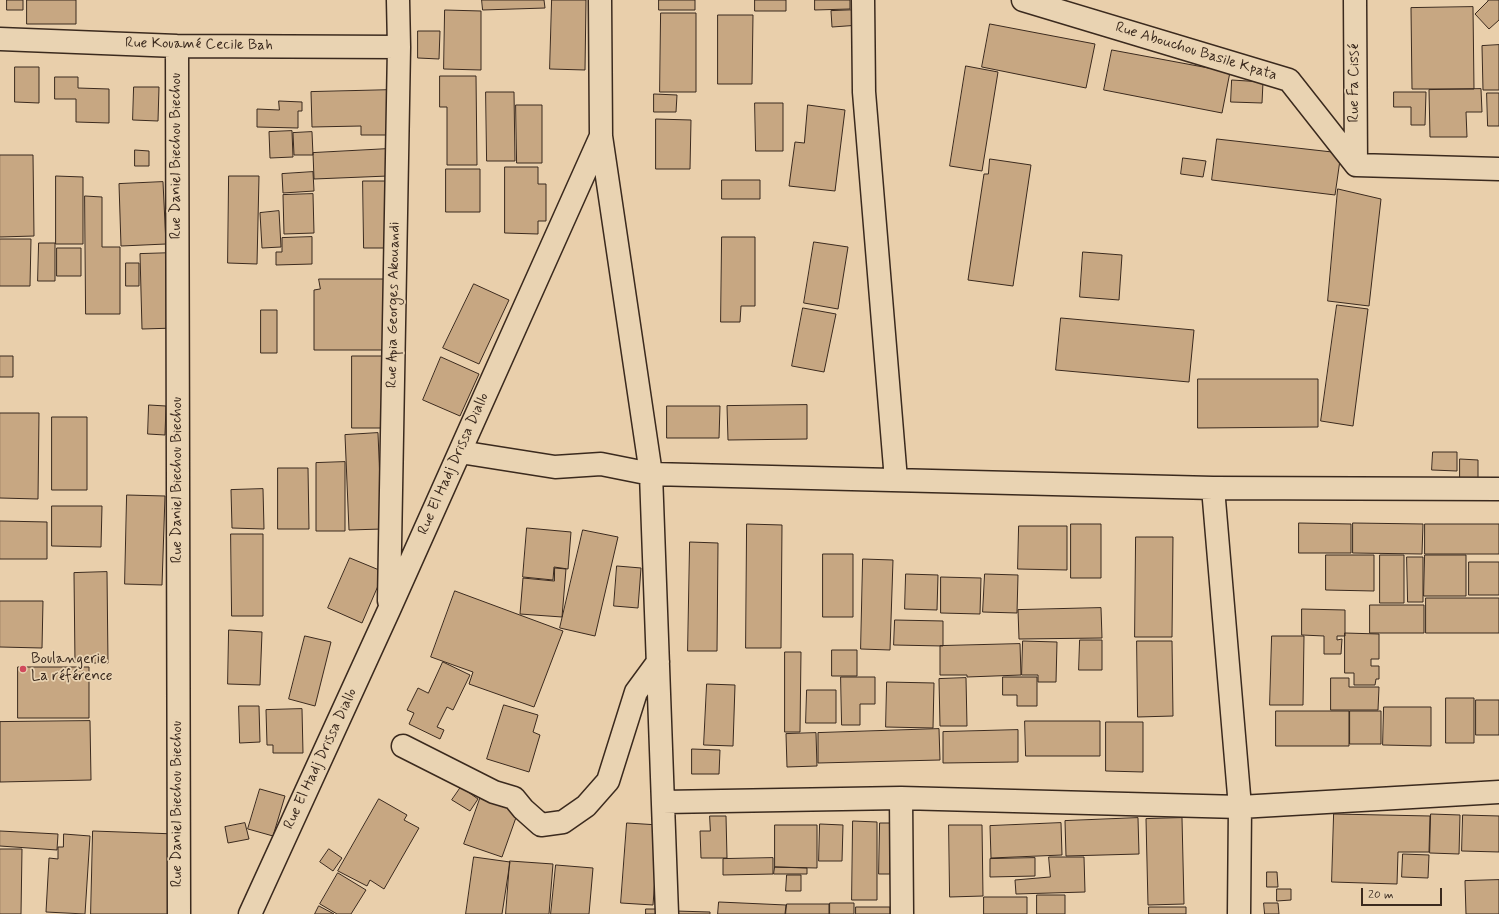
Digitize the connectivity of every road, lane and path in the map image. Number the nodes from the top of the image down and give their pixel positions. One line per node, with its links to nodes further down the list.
1 (398, 0): 8 (street, Rue Apia Georges Akouandi)
2 (600, 0): 9 (street, Rue El Hadj Drissa Diallo)
3 (863, 0): 14 (street)
4 (1023, 0): 10 (street, Rue Abouchou Basile Kpata)
5 (1355, 0): 10 (street, Rue Fa Cissé)
6 (0, 39): 7 (street, Rue Kouamé Cecile Bah)
7 (177, 46): 8 (street, Rue Kouamé Cecile Bah); 24 (street, Rue Daniel Biechou Biechou)
8 (399, 48): 17 (street, Rue Apia Georges Akouandi)
9 (601, 136): 12 (street, Rue El Hadj Drissa Diallo); 13 (street)
10 (1356, 166): 11 (street)
11 (1499, 169)
12 (460, 452): 13 (street); 17 (street, Rue El Hadj Drissa Diallo)
13 (651, 474): 14 (street); 18 (street)
14 (896, 480): 15 (street)
15 (1213, 488): 16 (street); 23 (street)
16 (1499, 489)
17 (389, 610): 25 (street, Rue El Hadj Drissa Diallo)
18 (658, 662): 19 (street); 22 (street)
19 (403, 746)
20 (1499, 792): 23 (street)
21 (901, 798): 22 (street); 23 (street); 27 (street)
22 (663, 802): 26 (street)
23 (1240, 807): 28 (street)
24 (179, 914)
25 (250, 914)
26 (667, 914)
27 (902, 914)
28 (1239, 914)

